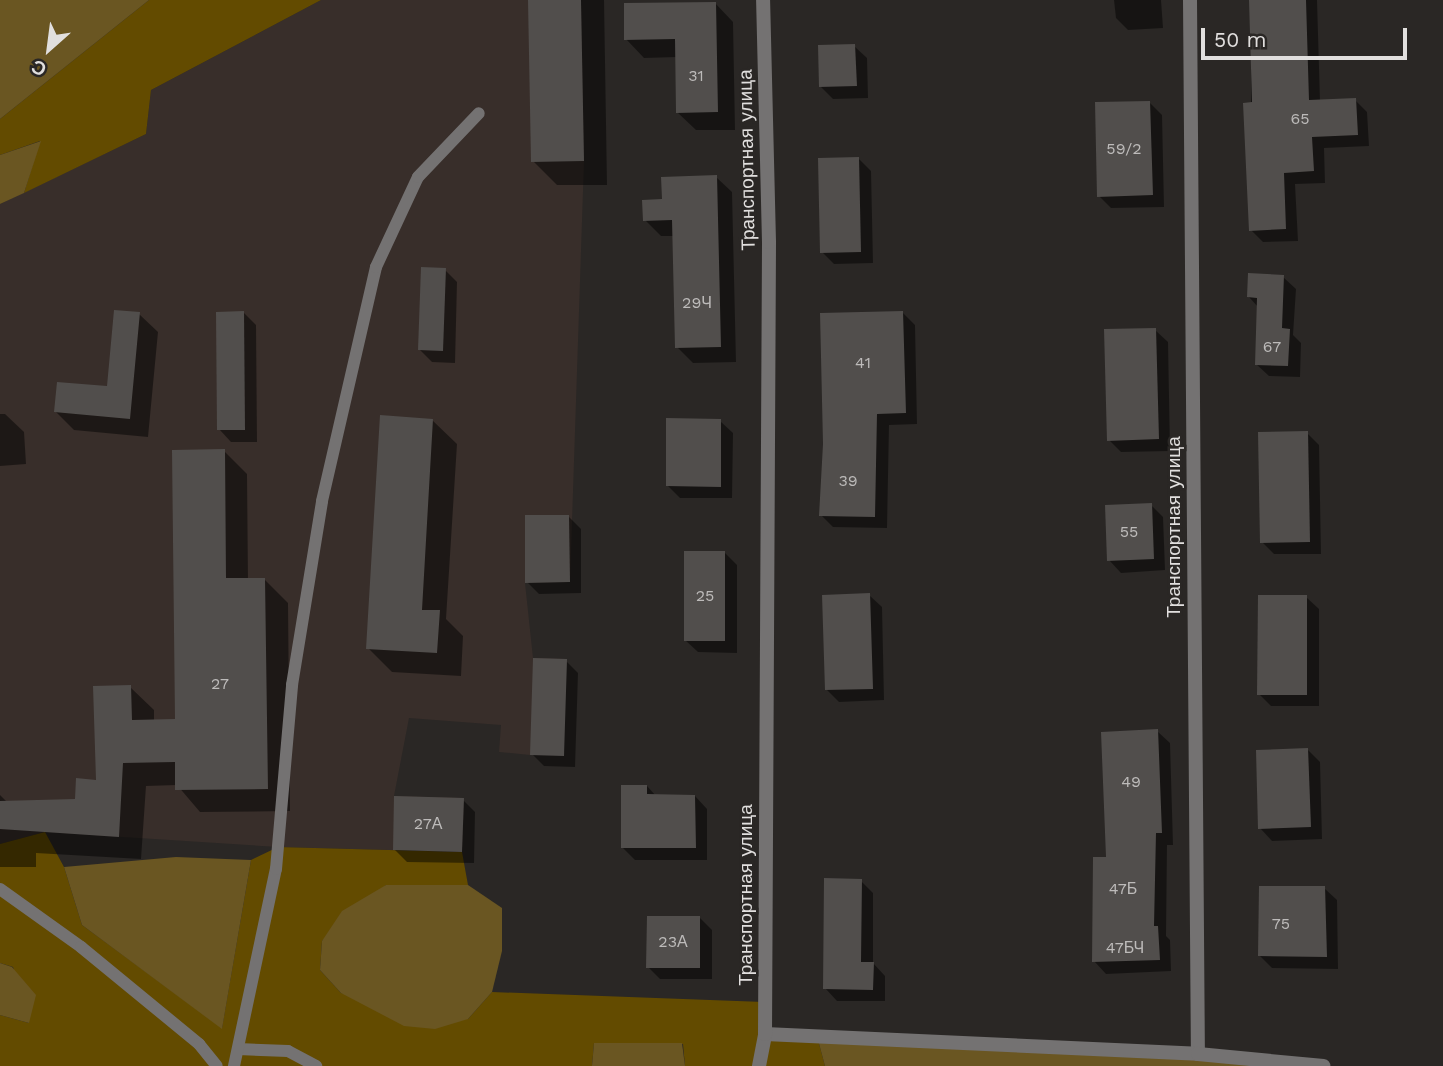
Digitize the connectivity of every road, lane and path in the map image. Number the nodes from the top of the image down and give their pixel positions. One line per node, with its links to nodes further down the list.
1 (763, 0): 5 (street, Транспортная улица)
2 (1190, 0): 7 (street, Транспортная улица)
3 (479, 113): 6 (lane)
4 (0, 889): 8 (lane)
5 (765, 1034): 7 (street); 11 (street, Транспортная улица)
6 (238, 1049): 9 (lane); 10 (lane)
7 (1198, 1054): 12 (street)
8 (217, 1066)
9 (234, 1066)
10 (316, 1066)
11 (759, 1066)
12 (1323, 1066)

